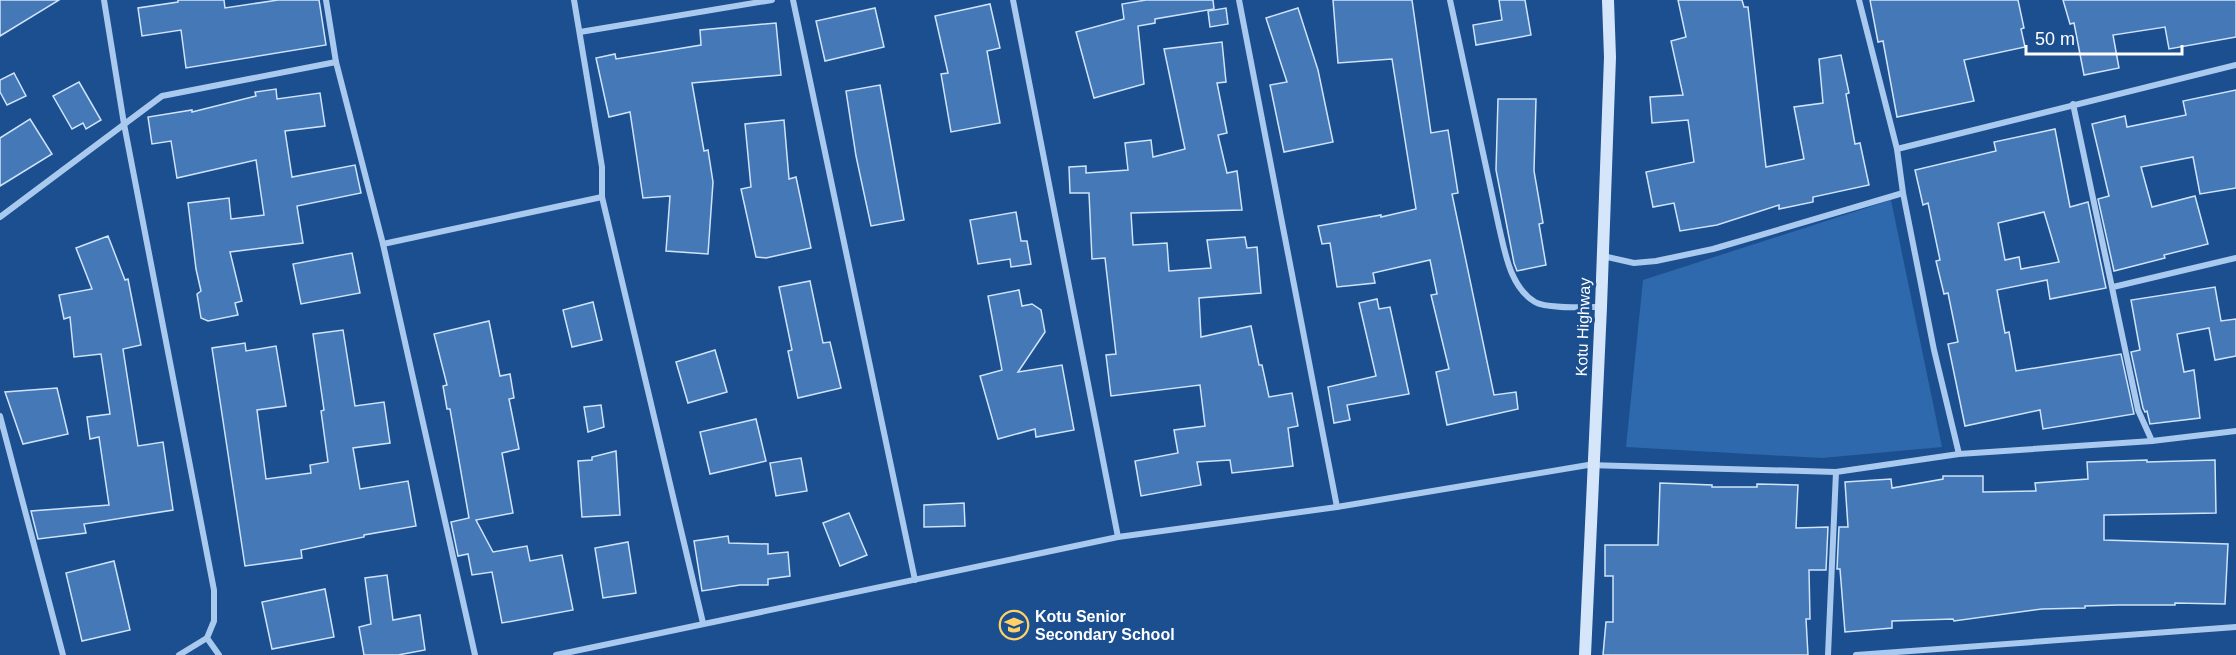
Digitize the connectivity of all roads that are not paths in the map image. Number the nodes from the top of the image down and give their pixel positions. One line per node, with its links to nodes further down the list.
1 (104, 0): 15 (street)
2 (326, 0): 12 (street)
3 (574, 0): 11 (street)
4 (772, 0): 11 (street)
5 (794, 0): 34 (street)
6 (1013, 0): 33 (street)
7 (1239, 0): 32 (street)
8 (1450, 0): 24 (street)
9 (1608, 0): 21 (street, Kotu Highway)
10 (1859, 0): 16 (street)
11 (580, 32): 18 (street)
12 (336, 62): 15 (street); 20 (street)
13 (2236, 65): 14 (street)
14 (2073, 104): 16 (street); 23 (street)
15 (124, 124): 19 (street); 37 (street)
16 (1897, 149): 17 (street)
17 (1904, 193): 21 (street); 29 (street)
18 (602, 197): 20 (street); 35 (street)
19 (0, 217)
20 (383, 244): 41 (street)
21 (1602, 255): 24 (street, Kotu Highway)
22 (2236, 258): 23 (street)
23 (2113, 287): 28 (street)
24 (1601, 307): 30 (street, Kotu Highway)
25 (0, 416): 38 (street)
26 (2236, 431): 27 (street); 28 (street)
27 (2236, 436)
28 (2152, 441): 29 (street)
29 (1959, 454): 31 (street)
30 (1594, 464): 31 (street); 32 (street); 43 (street, Kotu Highway)
31 (1836, 472): 44 (street)
32 (1337, 507): 33 (street)
33 (1118, 537): 34 (street)
34 (915, 580): 35 (street)
35 (703, 623): 42 (street)
36 (2236, 627): 45 (street)
37 (207, 638): 39 (street); 40 (street)
38 (63, 655)
39 (178, 655)
40 (219, 655)
41 (475, 655)
42 (556, 655)
43 (1585, 655)
44 (1828, 655)
45 (1856, 655)

